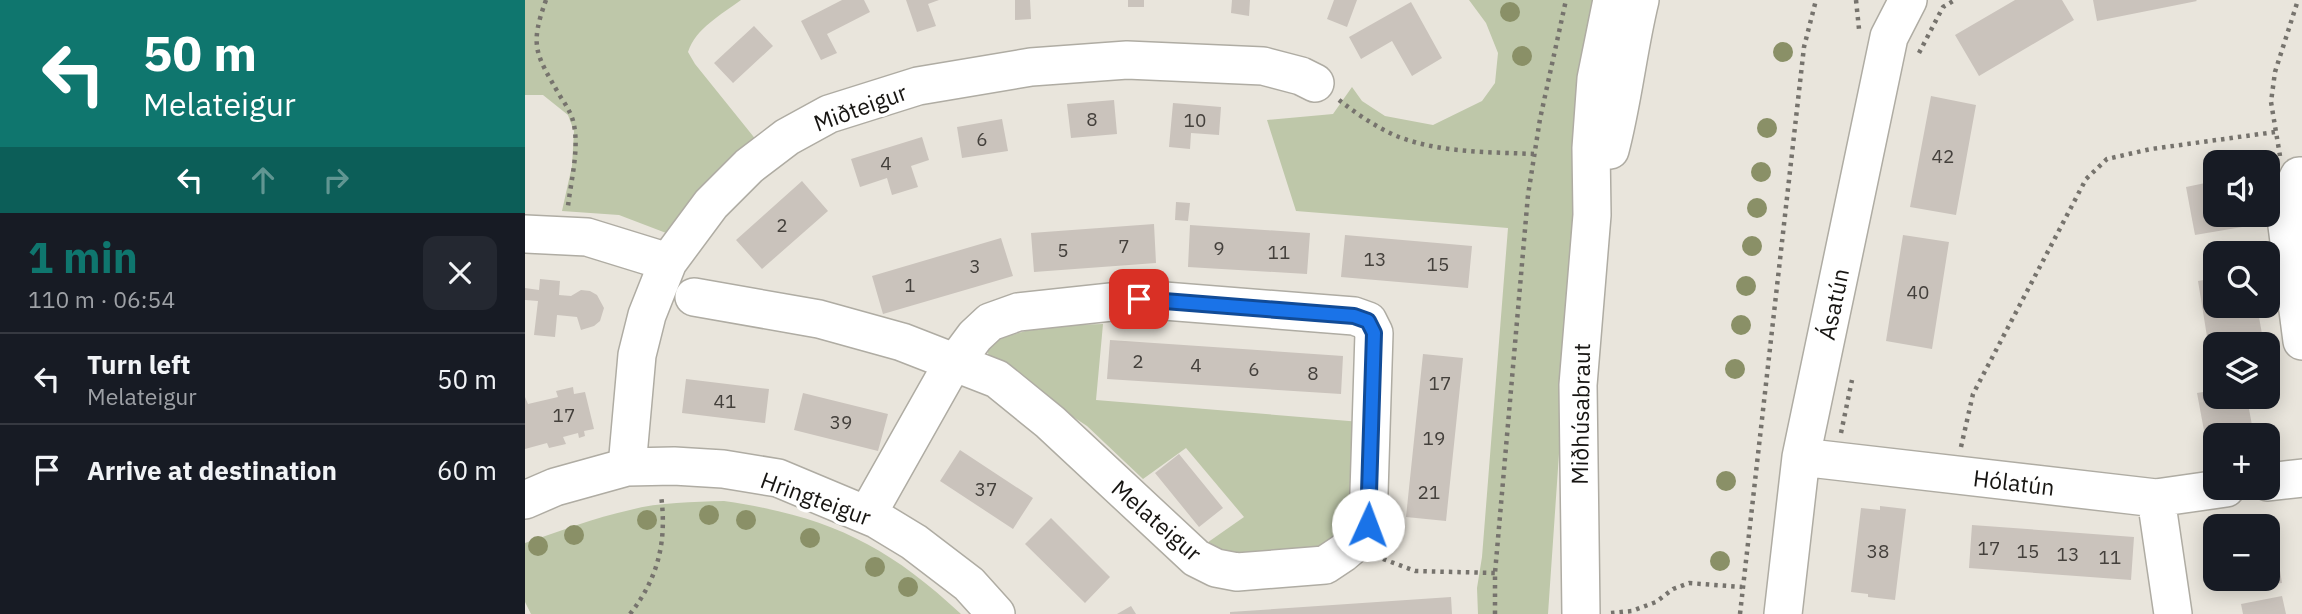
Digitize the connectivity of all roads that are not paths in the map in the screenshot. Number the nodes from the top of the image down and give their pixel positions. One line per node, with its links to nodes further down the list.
1 (1612, 0): 6 (street, Miðhúsabraut)
2 (1640, 0): 6 (street, Miðhúsabraut)
3 (1908, 0): 12 (street, Ásatún)
4 (1315, 83): 8 (street, Miðteigur)
5 (2296, 184): 10 (street)
6 (1592, 215): 21 (street, Miðhúsabraut)
7 (525, 234): 8 (street)
8 (667, 262): 13 (street, Miðteigur)
9 (694, 297): 11 (street, Melateigur)
10 (2302, 341)
11 (955, 363): 11 (street, Melateigur); 19 (street, Melateigur)
12 (1801, 457): 17 (street, Hólatún); 22 (street, Ásatún)
13 (642, 466): 18 (street, Hringteigur); 19 (street, Hringteigur)
14 (2302, 478): 15 (street)
15 (2280, 481)
16 (2203, 491): 17 (street, Hólatún)
17 (2156, 498): 23 (street)
18 (525, 500)
19 (867, 515): 20 (street, Hringteigur)
20 (996, 614)
21 (1581, 614)
22 (1783, 614)
23 (2173, 614)

